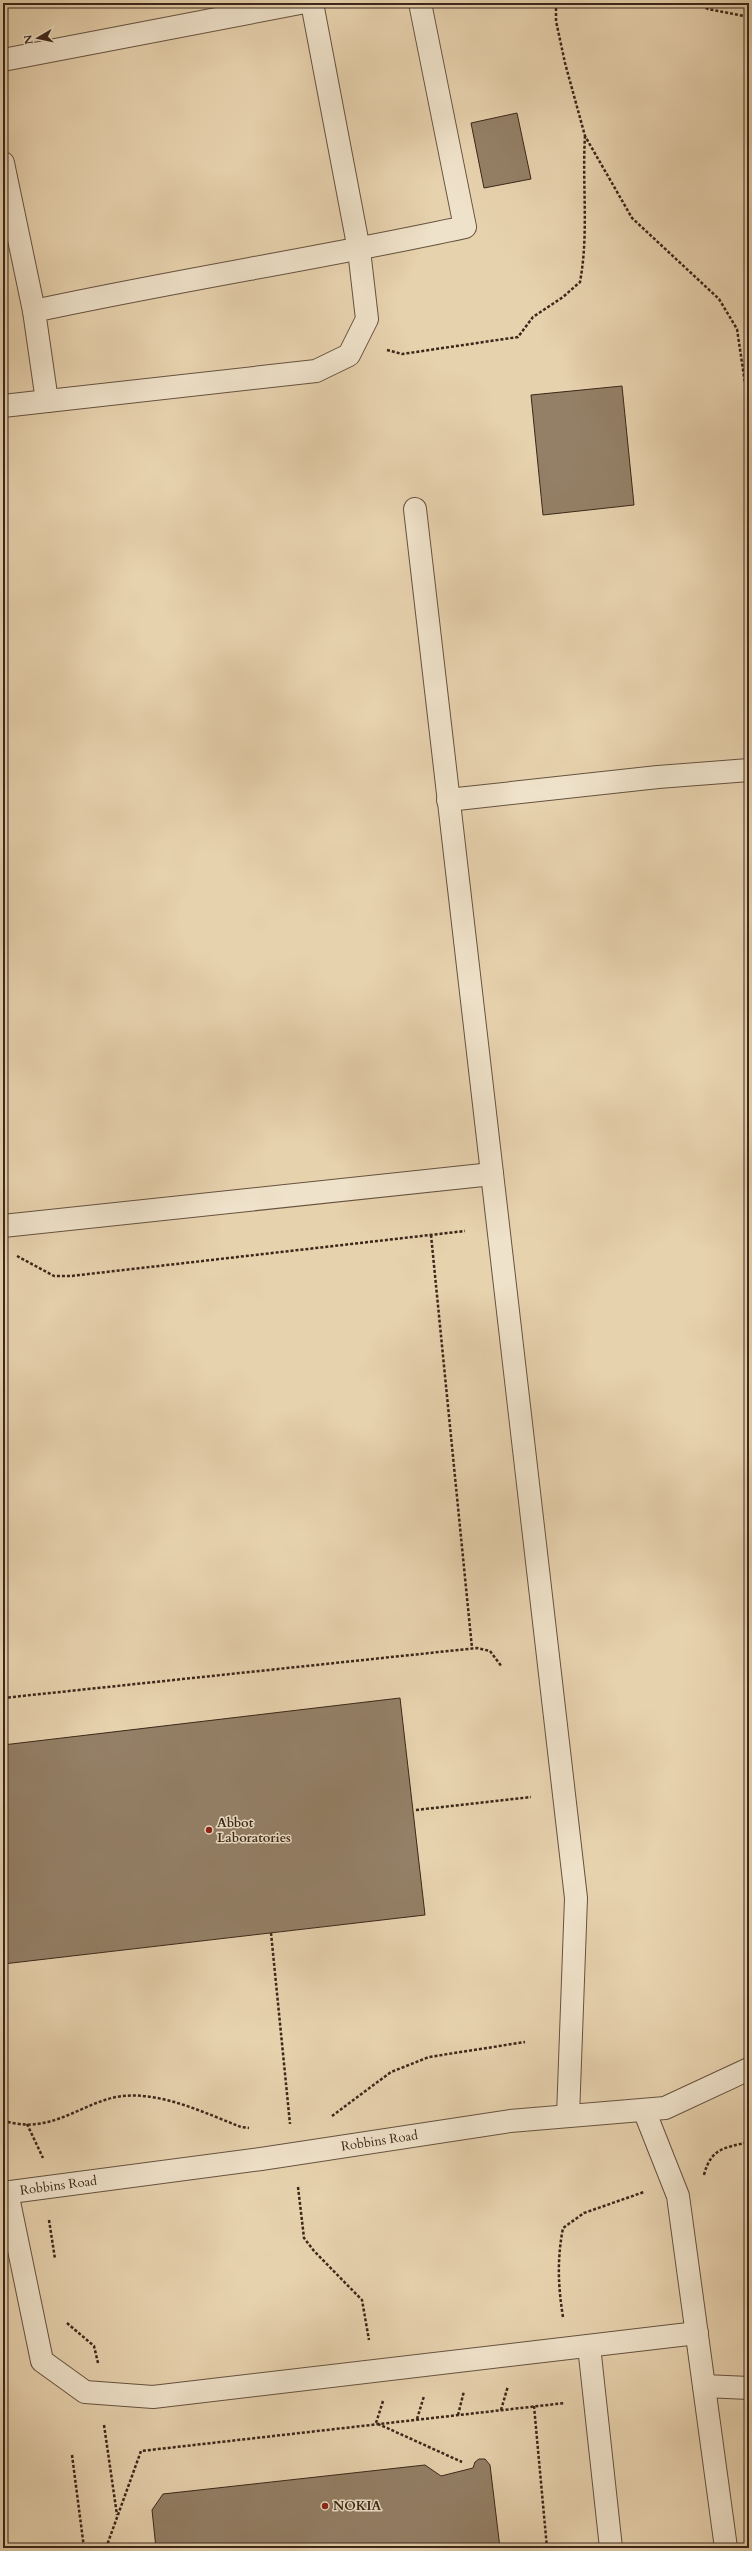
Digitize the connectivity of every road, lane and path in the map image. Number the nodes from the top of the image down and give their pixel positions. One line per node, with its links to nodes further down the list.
1 (300, 3): 7 (lane)
2 (312, 3): 10 (lane)
3 (420, 3): 10 (lane)
4 (556, 3): 8 (path)
5 (697, 3): 6 (path)
6 (749, 16)
7 (3, 60)
8 (585, 136): 12 (path); 13 (path)
9 (3, 163): 11 (lane)
10 (359, 250): 11 (lane); 12 (lane)
11 (34, 311): 14 (lane)
12 (356, 342): 14 (lane)
13 (749, 390)
14 (47, 400): 15 (lane)
15 (3, 406)
16 (415, 509): 18 (lane)
17 (749, 770): 18 (lane)
18 (448, 800): 19 (lane)
19 (492, 1174): 20 (lane); 33 (lane)
20 (3, 1226)
21 (465, 1231): 22 (path)
22 (431, 1235): 23 (path); 24 (path)
23 (12, 1254)
24 (472, 1648): 25 (path); 26 (path)
25 (502, 1667)
26 (3, 1698)
27 (531, 1797): 28 (path)
28 (416, 1810)
29 (271, 1933): 38 (path)
30 (526, 2042): 34 (path)
31 (749, 2069): 32 (lane, Robbins Road)
32 (644, 2110): 33 (lane, Robbins Road); 51 (lane)
33 (568, 2116): 46 (lane, Robbins Road)
34 (330, 2117)
35 (3, 2121): 36 (path)
36 (26, 2124): 40 (path); 42 (path)
37 (298, 2125): 38 (path)
38 (291, 2126): 39 (path)
39 (284, 2127)
40 (255, 2128)
41 (749, 2142): 43 (path)
42 (45, 2164)
43 (703, 2179)
44 (298, 2187): 52 (path)
45 (647, 2191): 50 (path)
46 (5, 2193): 53 (lane)
47 (49, 2220): 48 (path)
48 (55, 2266)
49 (65, 2318): 54 (path)
50 (564, 2324)
51 (697, 2333): 53 (lane); 57 (lane)
52 (370, 2346)
53 (589, 2346): 74 (lane)
54 (100, 2369)
55 (509, 2381): 63 (path)
56 (466, 2386): 64 (path)
57 (704, 2386): 58 (lane); 75 (lane)
58 (749, 2388)
59 (425, 2391): 66 (path)
60 (384, 2396): 67 (path)
61 (573, 2402): 62 (path)
62 (534, 2406): 63 (path); 73 (path)
63 (501, 2410): 64 (path)
64 (458, 2414): 66 (path)
65 (103, 2419): 70 (path)
66 (416, 2419): 67 (path)
67 (376, 2423): 69 (path); 70 (path)
68 (72, 2455): 71 (path)
69 (462, 2462)
70 (117, 2515): 72 (path)
71 (84, 2548)
72 (106, 2548)
73 (547, 2548)
74 (611, 2548)
75 (726, 2548)

